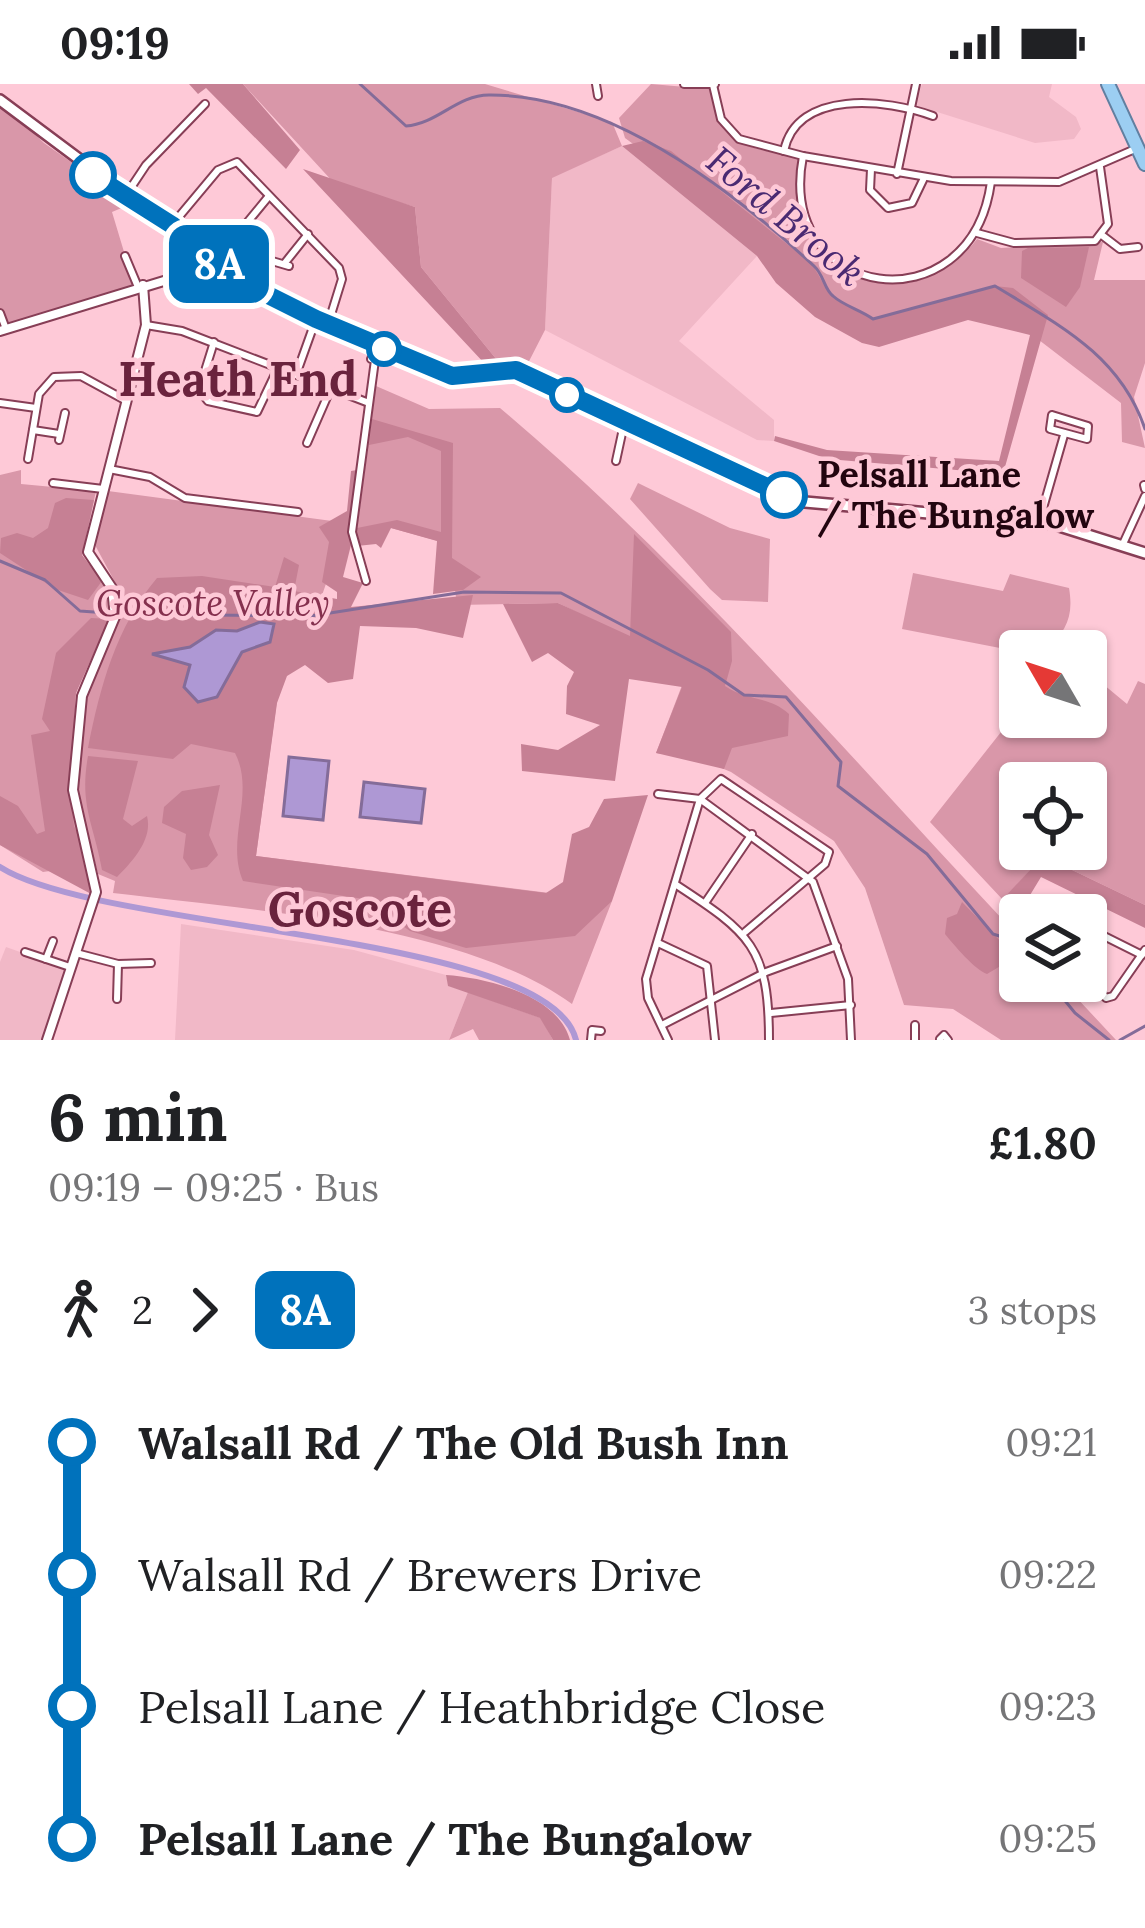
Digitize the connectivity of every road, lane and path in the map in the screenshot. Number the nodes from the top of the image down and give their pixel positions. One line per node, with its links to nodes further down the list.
1 (596, 84): 6 (street)
2 (684, 84): 3 (street)
3 (714, 84): 12 (street)
4 (916, 84): 9 (street)
5 (1108, 84): 11 (highway)
6 (598, 96)
7 (0, 100): 21 (main road)
8 (205, 104): 21 (street)
9 (910, 108): 10 (street); 12 (street); 17 (street)
10 (933, 116)
11 (1138, 148): 14 (highway); 15 (street)
12 (784, 152): 13 (street)
13 (803, 156): 16 (street); 23 (street)
14 (1145, 164)
15 (1100, 167): 19 (street); 26 (street)
16 (872, 170): 17 (street); 18 (street)
17 (897, 174): 18 (street)
18 (924, 178): 19 (street)
19 (991, 180): 23 (street)
20 (270, 194): 22 (street); 24 (street); 25 (street)
21 (126, 195): 22 (main road)
22 (172, 225): 29 (main road)
23 (977, 233): 26 (street)
24 (308, 234): 31 (street); 36 (street)
25 (238, 235)
26 (1103, 236): 28 (street)
27 (1138, 247): 28 (street)
28 (1123, 250): 32 (street)
29 (209, 255): 33 (street); 35 (main road)
30 (125, 256): 33 (street)
31 (272, 261)
32 (1124, 261)
33 (140, 286): 37 (street); 38 (street)
34 (0, 313): 38 (street)
35 (316, 319): 36 (main road); 42 (street)
36 (328, 324): 49 (main road)
37 (146, 325): 39 (street); 44 (street)
38 (3, 330)
39 (214, 342): 41 (street); 41 (street)
40 (371, 359): 46 (street)
41 (279, 366): 42 (street)
42 (297, 372): 43 (street)
43 (331, 388): 46 (street); 52 (street)
44 (125, 400): 47 (street); 55 (street)
45 (0, 403): 47 (street)
46 (369, 403): 63 (street)
47 (35, 408): 50 (street)
48 (65, 412): 50 (street)
49 (624, 424): 54 (street); 60 (main road)
50 (33, 430): 53 (street)
51 (1064, 435): 51 (street); 60 (street)
52 (308, 443)
53 (18, 450)
54 (616, 461)
55 (109, 470): 57 (street); 59 (street)
56 (52, 483): 57 (street)
57 (104, 489): 76 (street)
58 (1145, 490): 61 (street)
59 (298, 512)
60 (1039, 522): 61 (main road)
61 (1122, 546): 62 (main road)
62 (1145, 553)
63 (366, 581)
64 (658, 794): 65 (street)
65 (700, 799): 66 (street); 67 (street); 68 (street)
66 (752, 835): 67 (street); 69 (street)
67 (809, 878): 70 (street); 74 (street)
68 (675, 884): 69 (street); 73 (street)
69 (705, 903): 70 (street)
70 (745, 932): 83 (street)
71 (1107, 937): 77 (street)
72 (53, 940): 78 (street)
73 (657, 943): 87 (street); 90 (street)
74 (837, 946): 83 (street); 88 (street)
75 (25, 952): 78 (street)
76 (76, 953): 80 (street); 81 (street)
77 (1144, 953): 82 (street)
78 (46, 959): 81 (street)
79 (151, 962): 80 (street)
80 (118, 964): 86 (street)
81 (70, 968): 93 (street)
82 (1135, 971): 84 (street); 85 (street)
83 (766, 972): 87 (street); 89 (street)
84 (1145, 975)
85 (1107, 997)
86 (117, 999)
87 (713, 999): 90 (street); 96 (street)
88 (851, 1005): 89 (street); 98 (street)
89 (769, 1013): 97 (street)
90 (662, 1025): 95 (street)
91 (916, 1025): 99 (street)
92 (601, 1030): 94 (street)
93 (49, 1039)
94 (591, 1040)
95 (668, 1040)
96 (715, 1040)
97 (769, 1040)
98 (851, 1040)
99 (915, 1040)

